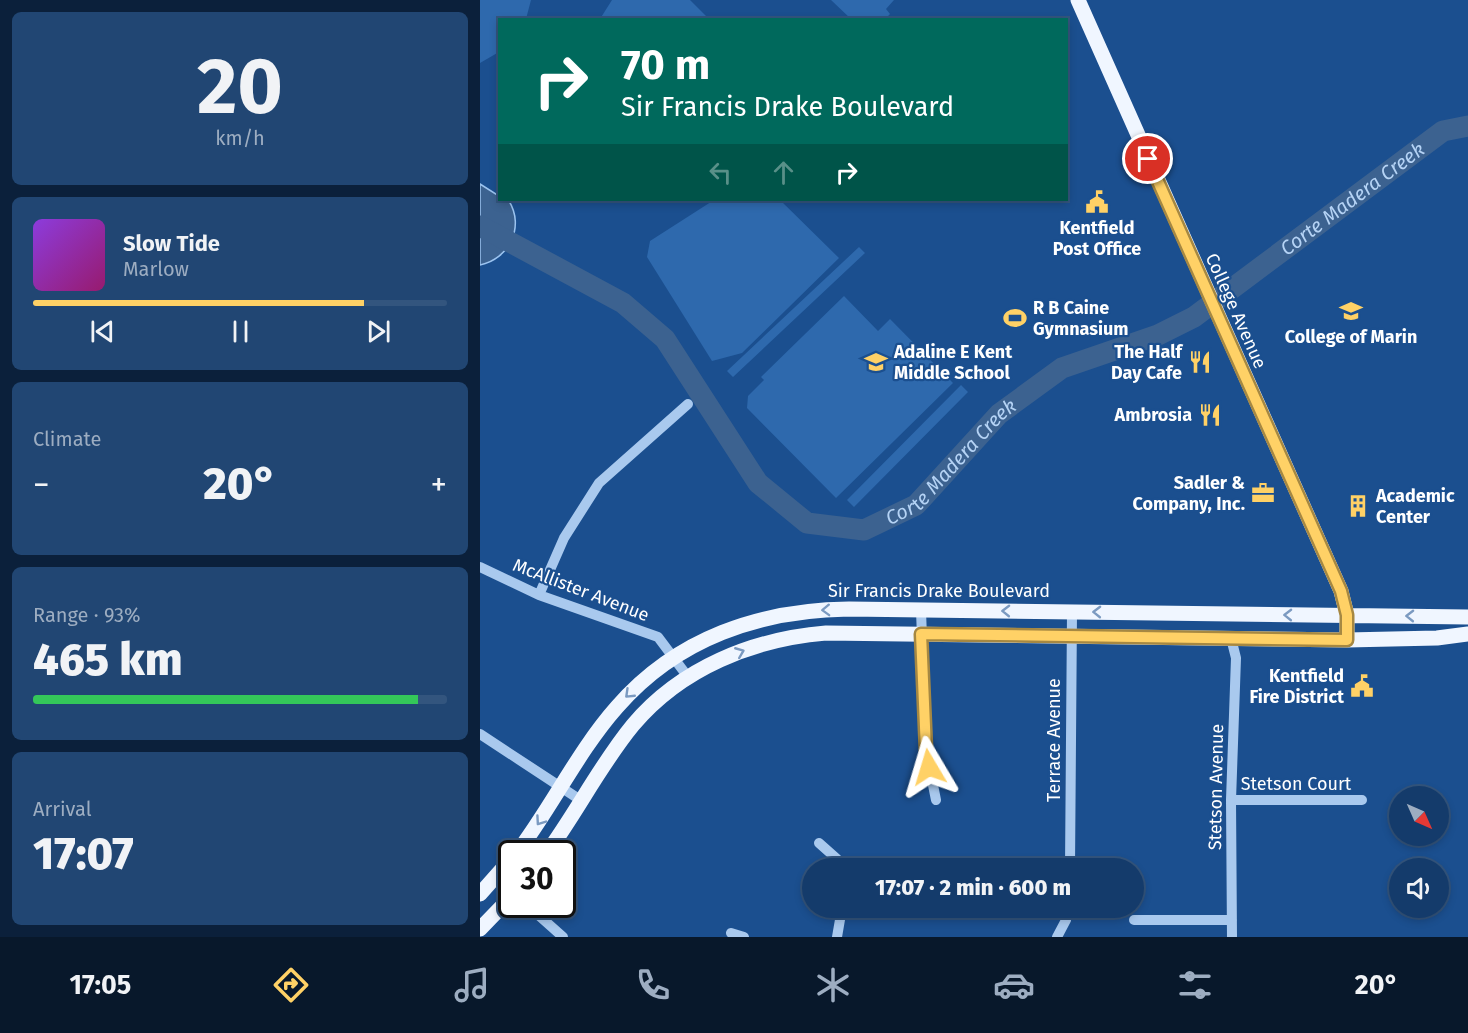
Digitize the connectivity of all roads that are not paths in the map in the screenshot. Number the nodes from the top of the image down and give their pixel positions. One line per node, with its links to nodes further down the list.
1 (1078, 0): 7 (main road, College Avenue)
2 (688, 404): 4 (street)
3 (480, 567): 4 (street, McAllister Avenue)
4 (539, 595): 14 (street, McAllister Avenue)
5 (921, 610): 6 (main road, Sir Francis Drake Boulevard, one-way to 5); 9 (street); 14 (main road, Sir Francis Drake Boulevard, one-way to 14)
6 (1072, 612): 7 (main road, Sir Francis Drake Boulevard, one-way to 6); 11 (street, Terrace Avenue)
7 (1347, 615): 8 (main road, Sir Francis Drake Boulevard, one-way to 7); 13 (main road, College Avenue)
8 (1468, 617)
9 (921, 634): 11 (main road); 15 (main road, one-way to 9); 18 (street)
10 (1468, 634): 13 (main road)
11 (1072, 636): 12 (main road); 26 (street, Terrace Avenue)
12 (1231, 638): 13 (main road); 19 (street, Stetson Avenue)
13 (1347, 640)
14 (674, 657): 15 (street, McAllister Avenue); 17 (main road, Sir Francis Drake Boulevard, one-way to 17)
15 (688, 678): 21 (main road)
16 (480, 734): 17 (street)
17 (562, 788): 21 (street); 22 (main road, Sir Francis Drake Boulevard, one-way to 22)
18 (936, 800)
19 (1231, 800): 20 (street, Stetson Court); 34 (street, Stetson Avenue)
20 (1362, 800)
21 (582, 801): 23 (main road)
22 (526, 840)
23 (556, 840)
24 (819, 843): 25 (street)
25 (836, 858)
26 (1070, 858)
27 (498, 874): 28 (main road)
28 (480, 894)
29 (498, 910): 35 (main road)
30 (542, 918): 37 (street)
31 (840, 918): 39 (street)
32 (1066, 918): 40 (street)
33 (1134, 920): 34 (street)
34 (1232, 920): 41 (street, Stetson Avenue)
35 (480, 928)
36 (731, 933): 38 (street)
37 (563, 937)
38 (744, 937)
39 (837, 937)
40 (1057, 937)
41 (1232, 937)

